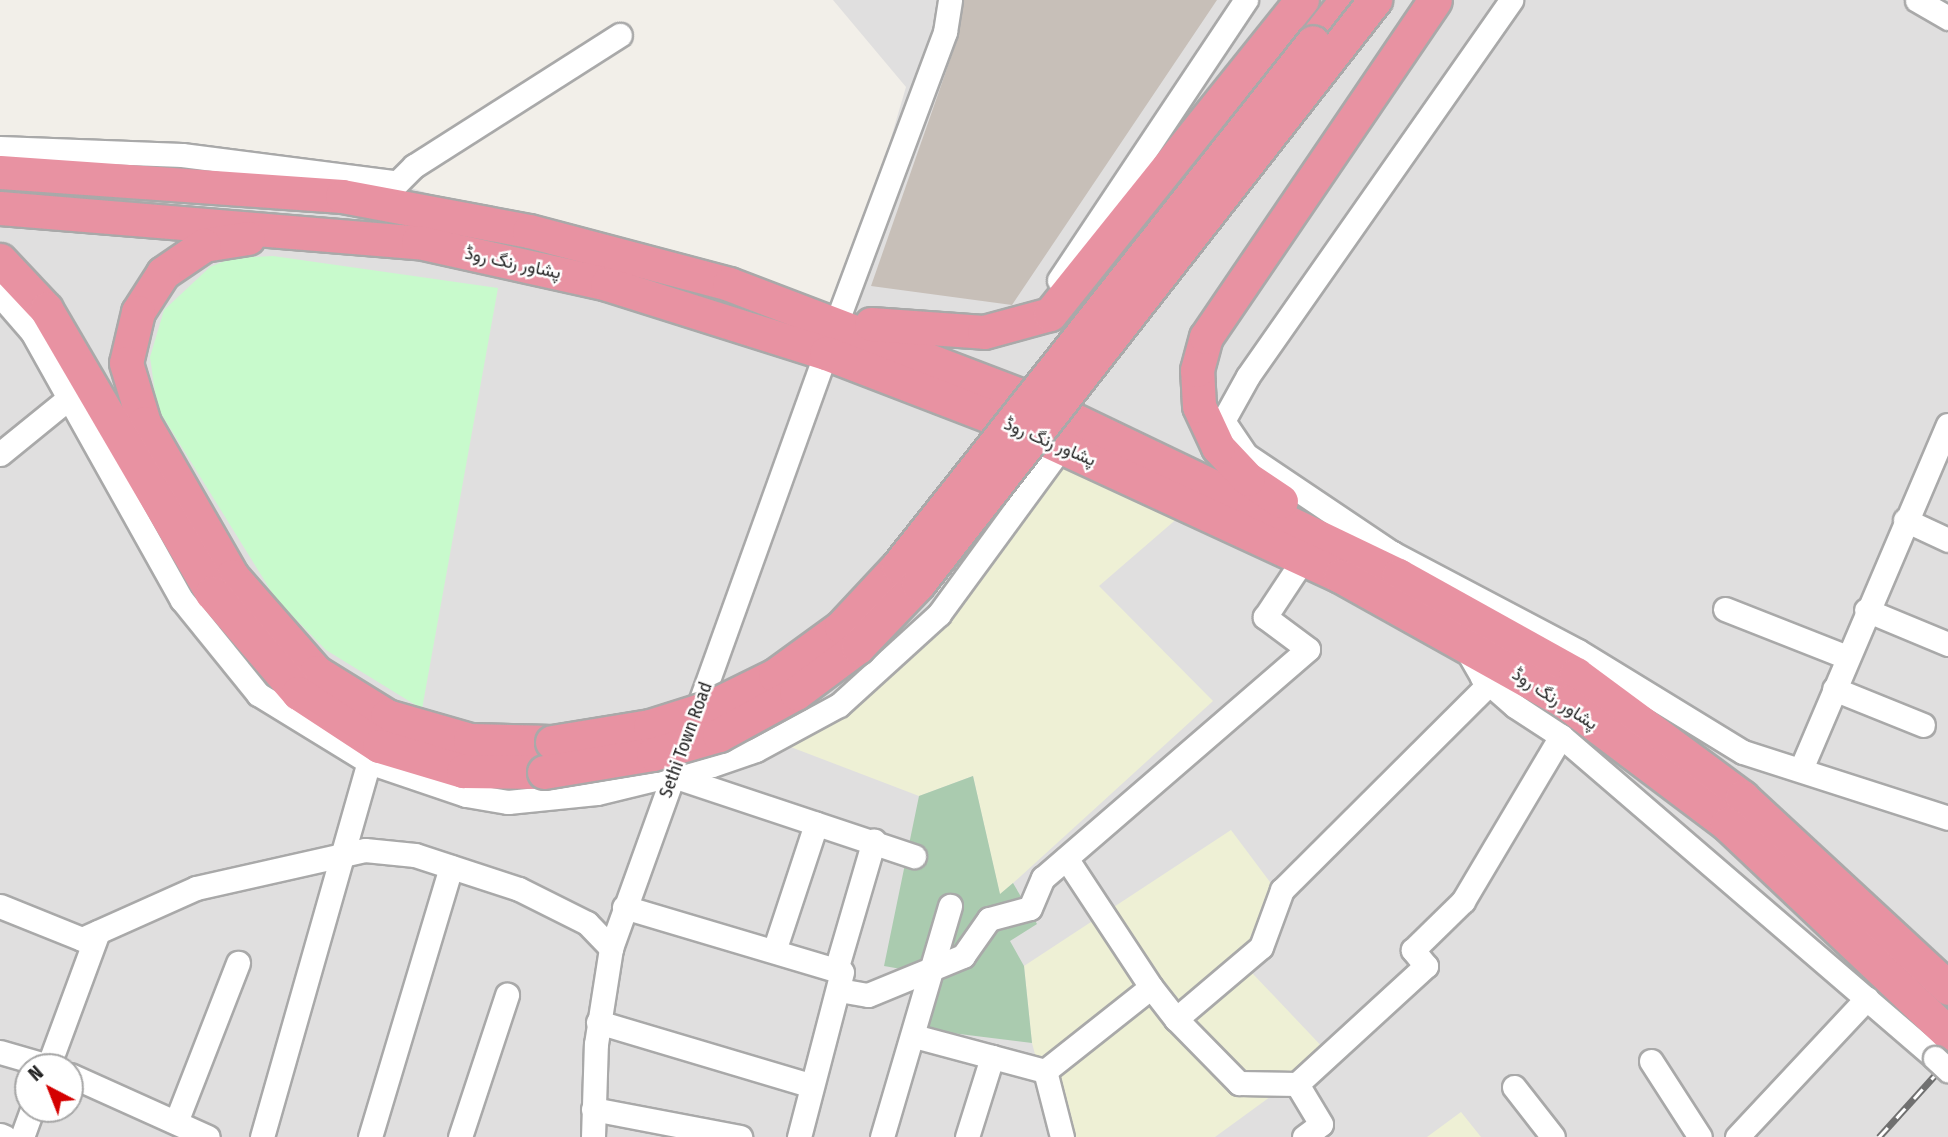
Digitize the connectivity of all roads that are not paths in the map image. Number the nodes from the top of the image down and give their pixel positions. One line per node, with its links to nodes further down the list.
1 (950, 0): 18 (street)
2 (1246, 0): 19 (street)
3 (1302, 0): 19 (highway)
4 (1346, 0): 39 (highway, bridge)
5 (1376, 0): 39 (highway, bridge)
6 (1435, 0): 27 (highway)
7 (1511, 0): 29 (street)
8 (1917, 0): 9 (street)
9 (1948, 18)
10 (620, 35): 13 (street)
11 (0, 148): 13 (street)
12 (0, 172): 13 (highway, پشاور رنگ روڈ)
13 (387, 192): 18 (highway, پشاور رنگ روڈ)
14 (0, 208): 15 (highway, پشاور رنگ روڈ)
15 (320, 229): 20 (highway, پشاور رنگ روڈ); 39 (highway)
16 (0, 260): 39 (highway)
17 (0, 295): 21 (street)
18 (837, 321): 19 (highway); 27 (highway, پشاور رنگ روڈ)
19 (1030, 324)
20 (826, 353): 23 (highway, پشاور رنگ روڈ); 42 (street, Sethi Town Road)
21 (69, 398): 24 (street); 40 (street)
22 (1948, 425): 25 (street)
23 (1062, 446): 28 (highway, پشاور رنگ روڈ); 42 (street)
24 (0, 454)
25 (1905, 520): 26 (street); 31 (street)
26 (1948, 540)
27 (1351, 552): 29 (highway, پشاور رنگ روڈ)
28 (1304, 558): 32 (highway, پشاور رنگ روڈ); 49 (street)
29 (1395, 564): 41 (street); 43 (highway, پشاور رنگ روڈ)
30 (1725, 609): 34 (street)
31 (1866, 610): 33 (street); 34 (street)
32 (1461, 640): 35 (street); 43 (highway, پشاور رنگ روڈ)
33 (1948, 644)
34 (1847, 657): 36 (street)
35 (1490, 683): 38 (street); 64 (street)
36 (1834, 690): 37 (street); 41 (street)
37 (1923, 725)
38 (1561, 736): 63 (street); 73 (street)
39 (548, 757)
40 (369, 762): 42 (street); 47 (street)
41 (1801, 769): 44 (street)
42 (673, 776): 45 (street); 53 (street, Sethi Town Road)
43 (1734, 810): 61 (highway, پشاور رنگ روڈ); 68 (highway, پشاور رنگ روڈ)
44 (1948, 818)
45 (816, 824): 46 (street); 56 (street)
46 (874, 842): 48 (street); 59 (street)
47 (347, 853): 50 (street); 54 (street); 82 (street)
48 (914, 856)
49 (1066, 858): 58 (street); 60 (street)
50 (450, 867): 55 (street); 83 (street)
51 (0, 906): 54 (street)
52 (950, 906): 58 (street)
53 (624, 907): 55 (street, Sethi Town Road); 56 (street)
54 (97, 932): 67 (street)
55 (611, 948): 65 (street, Sethi Town Road)
56 (775, 948): 59 (street)
57 (238, 963): 77 (street)
58 (933, 967): 59 (street); 66 (street)
59 (837, 980): 74 (street)
60 (1151, 987): 64 (street); 71 (street)
61 (1948, 988)
62 (507, 995): 84 (street)
63 (1867, 998): 68 (street); 93 (street)
64 (1176, 1019): 73 (street)
65 (598, 1021): 74 (street); 76 (street, Sethi Town Road)
66 (914, 1036): 69 (street); 88 (street)
67 (55, 1053)
68 (1944, 1054)
69 (992, 1057): 71 (street); 89 (street)
70 (1651, 1061): 92 (street)
71 (1045, 1071): 90 (street)
72 (84, 1081): 77 (street)
73 (1297, 1084): 78 (street)
74 (810, 1085): 87 (street)
75 (1514, 1087): 91 (street)
76 (593, 1109): 85 (street, Sethi Town Road); 86 (street)
77 (176, 1122): 81 (street)
78 (1318, 1133)
79 (0, 1135): 80 (street)
80 (5, 1137)
81 (208, 1137)
82 (262, 1137)
83 (370, 1137)
84 (460, 1137)
85 (593, 1137)
86 (740, 1137)
87 (799, 1137)
88 (882, 1137)
89 (967, 1137)
90 (1062, 1137)
91 (1553, 1137)
92 (1700, 1137)
93 (1737, 1137)

